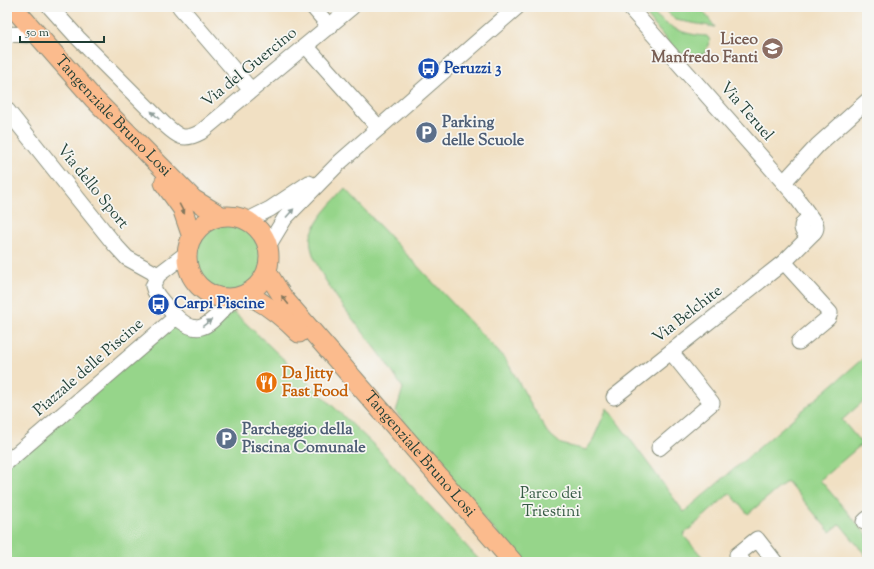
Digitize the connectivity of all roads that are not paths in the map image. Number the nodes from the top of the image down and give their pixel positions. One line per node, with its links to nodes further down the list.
1 (13, 7): 19 (main road, Tangenziale Bruno Losi)
2 (50, 7): 13 (street, Via del Guercino, one-way to 2)
3 (180, 7): 13 (street)
4 (313, 7): 9 (street)
5 (352, 7): 9 (street, Via del Guercino)
6 (517, 7): 16 (street)
7 (629, 7): 18 (street, Via Teruel)
8 (7, 13): 11 (main road, Tangenziale Bruno Losi)
9 (330, 26): 12 (street, Via del Guercino)
10 (7, 34): 11 (street)
11 (27, 35): 22 (main road, Tangenziale Bruno Losi, one-way to 22)
12 (306, 46): 13 (street, Via del Guercino); 16 (street)
13 (251, 90)
14 (867, 101): 18 (street)
15 (7, 110): 26 (street, Via dello Sport)
16 (379, 128): 17 (street)
17 (340, 162): 20 (street); 23 (street, one-way to 17)
18 (786, 185): 21 (street, Via Teruel)
19 (221, 216): 20 (main road); 22 (main road)
20 (248, 220): 23 (main road)
21 (809, 228): 24 (street, Via Belchite)
22 (190, 245): 26 (street); 27 (main road)
23 (268, 246): 25 (main road)
24 (784, 262): 29 (street); 30 (street, Via Belchite)
25 (267, 272): 27 (main road); 35 (main road, Tangenziale Bruno Losi, one-way to 25)
26 (158, 275): 28 (street)
27 (240, 296): 28 (street, one-way to 27); 34 (main road, Tangenziale Bruno Losi)
28 (176, 317): 33 (street, Piazzale delle Piscine)
29 (799, 342)
30 (671, 352): 31 (street, Via Belchite); 32 (street)
31 (614, 397)
32 (659, 448)
33 (7, 462)
34 (496, 562)
35 (513, 562)
36 (743, 562): 37 (street)
37 (775, 562)

